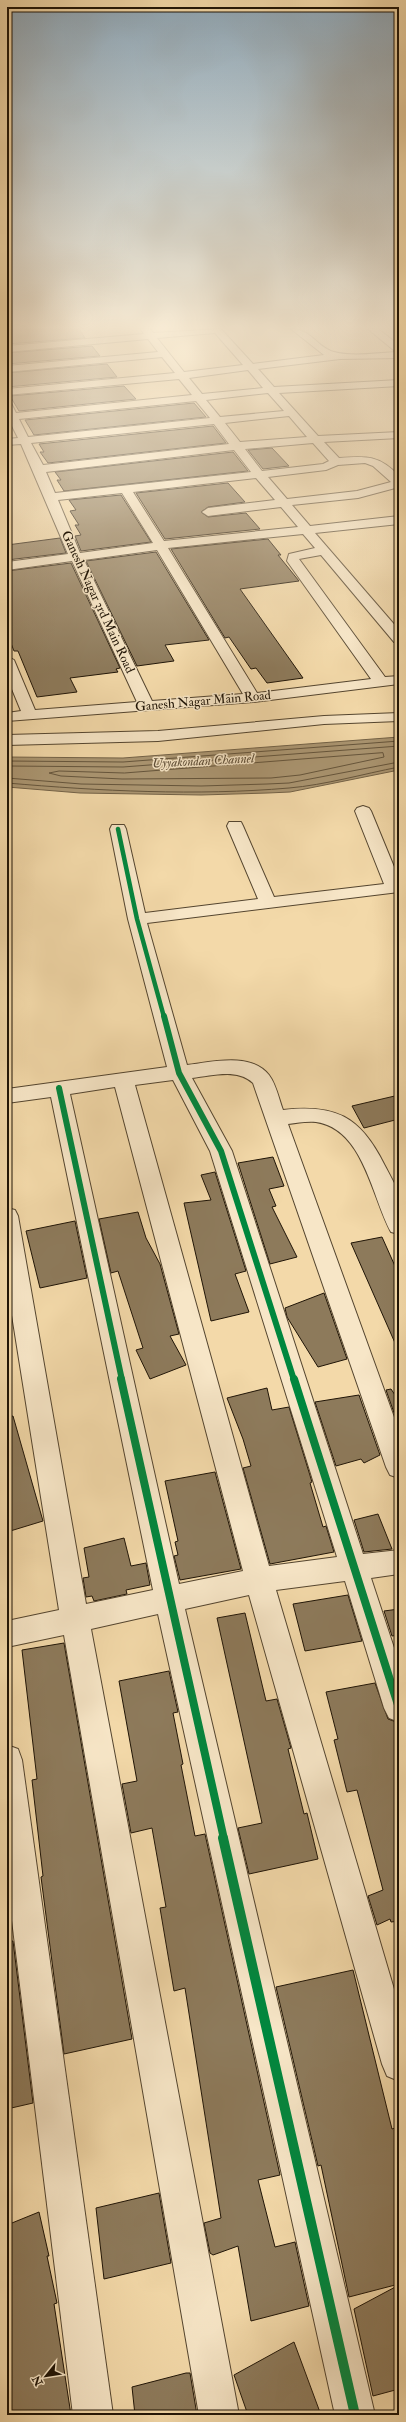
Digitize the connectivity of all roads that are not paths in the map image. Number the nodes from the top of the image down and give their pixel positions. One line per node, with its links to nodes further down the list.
1 (25, 442): 7 (street, Ganesh Nagar 3rd Main Road)
2 (235, 442): 5 (street)
3 (270, 442): 5 (street)
4 (317, 442): 6 (street)
5 (238, 445): 7 (street); 8 (street)
6 (336, 462): 8 (street); 9 (street)
7 (40, 469): 11 (street, Ganesh Nagar 3rd Main Road)
8 (260, 475): 10 (street); 12 (street)
9 (399, 483): 12 (street)
10 (126, 489): 11 (street); 16 (street)
11 (51, 497): 18 (street, Ganesh Nagar 3rd Main Road)
12 (284, 504): 13 (street); 15 (street)
13 (208, 512)
14 (399, 520): 15 (street)
15 (307, 530): 16 (street); 17 (street)
16 (160, 546): 18 (street); 24 (street)
17 (324, 550): 20 (street); 23 (street)
18 (76, 557): 19 (street); 25 (street, Ganesh Nagar 3rd Main Road)
19 (7, 566)
20 (399, 639)
21 (7, 660): 26 (street)
22 (399, 680): 23 (street, Ganesh Nagar Main Road)
23 (380, 681): 24 (street, Ganesh Nagar Main Road)
24 (253, 698): 25 (street, Ganesh Nagar Main Road)
25 (147, 706): 26 (street, Ganesh Nagar Main Road)
26 (30, 716): 28 (street, Ganesh Nagar Main Road)
27 (399, 716): 29 (street)
28 (7, 717)
29 (7, 740)
30 (363, 811): 33 (street)
31 (235, 826): 34 (street)
32 (118, 829): 35 (street)
33 (396, 888): 34 (street)
34 (268, 903): 35 (street)
35 (137, 919): 36 (street)
36 (179, 1073): 37 (street); 40 (street); 45 (street)
37 (123, 1079): 38 (street); 46 (street)
38 (59, 1088): 39 (street); 47 (street)
39 (7, 1096)
40 (276, 1118): 42 (street); 43 (street)
41 (7, 1216): 48 (street)
42 (399, 1226)
43 (399, 1467)
44 (399, 1562): 45 (street)
45 (354, 1568): 46 (street); 50 (street)
46 (259, 1580): 47 (street); 52 (street)
47 (169, 1600): 48 (street); 55 (street)
48 (75, 1620): 49 (street); 54 (street)
49 (7, 1634)
50 (399, 1708)
51 (7, 1760): 53 (street)
52 (399, 2064)
53 (93, 2415)
54 (219, 2415)
55 (355, 2415)

